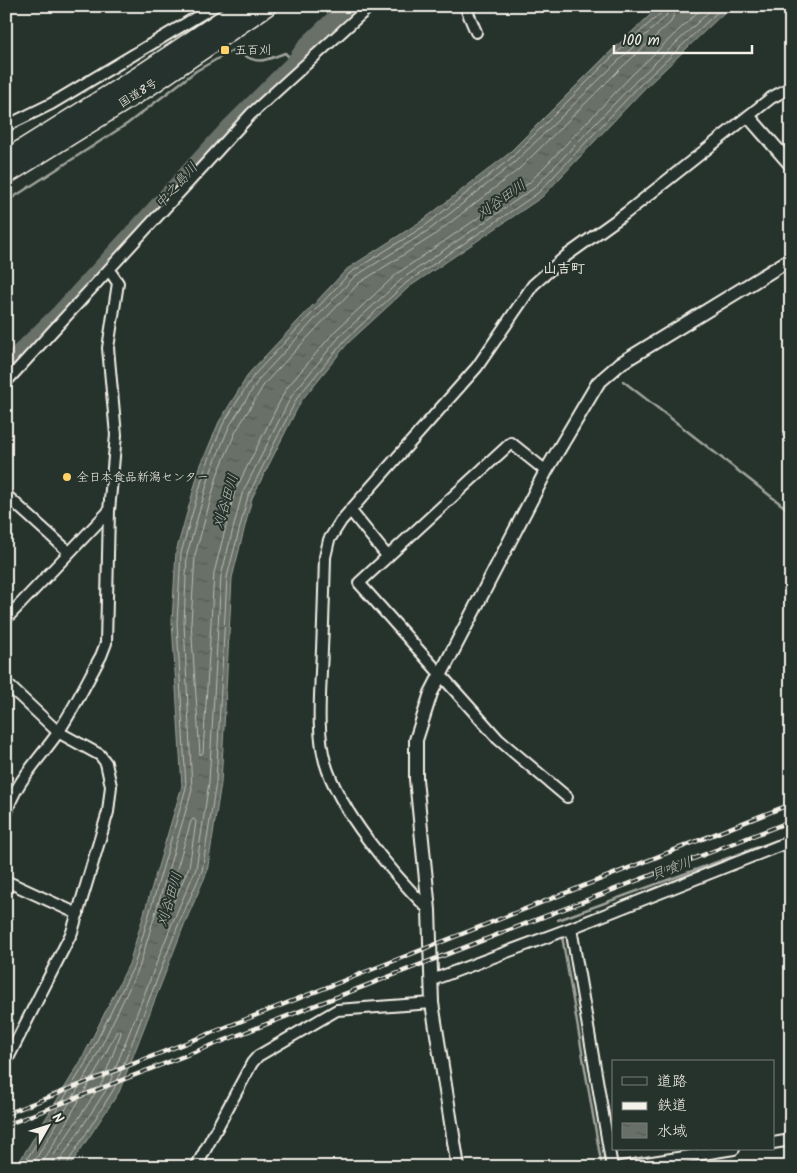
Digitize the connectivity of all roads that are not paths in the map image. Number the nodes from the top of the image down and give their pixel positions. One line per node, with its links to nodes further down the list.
1 (215, 6): 7 (street)
2 (243, 6): 8 (highway, 国道8号)
3 (267, 6): 14 (highway, 国道8号)
4 (465, 6): 6 (street)
5 (367, 7): 16 (street)
6 (476, 32)
7 (126, 60): 8 (street); 11 (street)
8 (137, 77): 12 (highway, 国道8号)
9 (791, 87): 10 (street)
10 (749, 117): 13 (street); 20 (street)
11 (6, 126)
12 (6, 159)
13 (791, 165)
14 (6, 174)
15 (791, 259): 18 (street)
16 (109, 270): 17 (street); 21 (street)
17 (6, 382)
18 (546, 471): 23 (street); 25 (street)
19 (6, 495): 22 (street)
20 (350, 510): 23 (street); 32 (street)
21 (109, 511): 22 (street); 27 (street)
22 (69, 552): 24 (street)
23 (388, 557): 25 (street)
24 (6, 619)
25 (440, 677): 28 (street); 32 (street)
26 (6, 683): 27 (street)
27 (58, 732): 29 (street); 33 (street)
28 (567, 797)
29 (6, 815)
30 (791, 841): 34 (street)
31 (6, 880): 33 (street)
32 (429, 910): 35 (street)
33 (78, 914): 37 (street)
34 (570, 928): 35 (street); 43 (street)
35 (432, 980): 36 (street)
36 (432, 1003): 41 (street); 42 (street)
37 (6, 1062)
38 (791, 1140): 39 (street)
39 (774, 1143)
40 (728, 1150): 44 (street)
41 (196, 1167)
42 (458, 1167)
43 (612, 1167)
44 (621, 1167)

